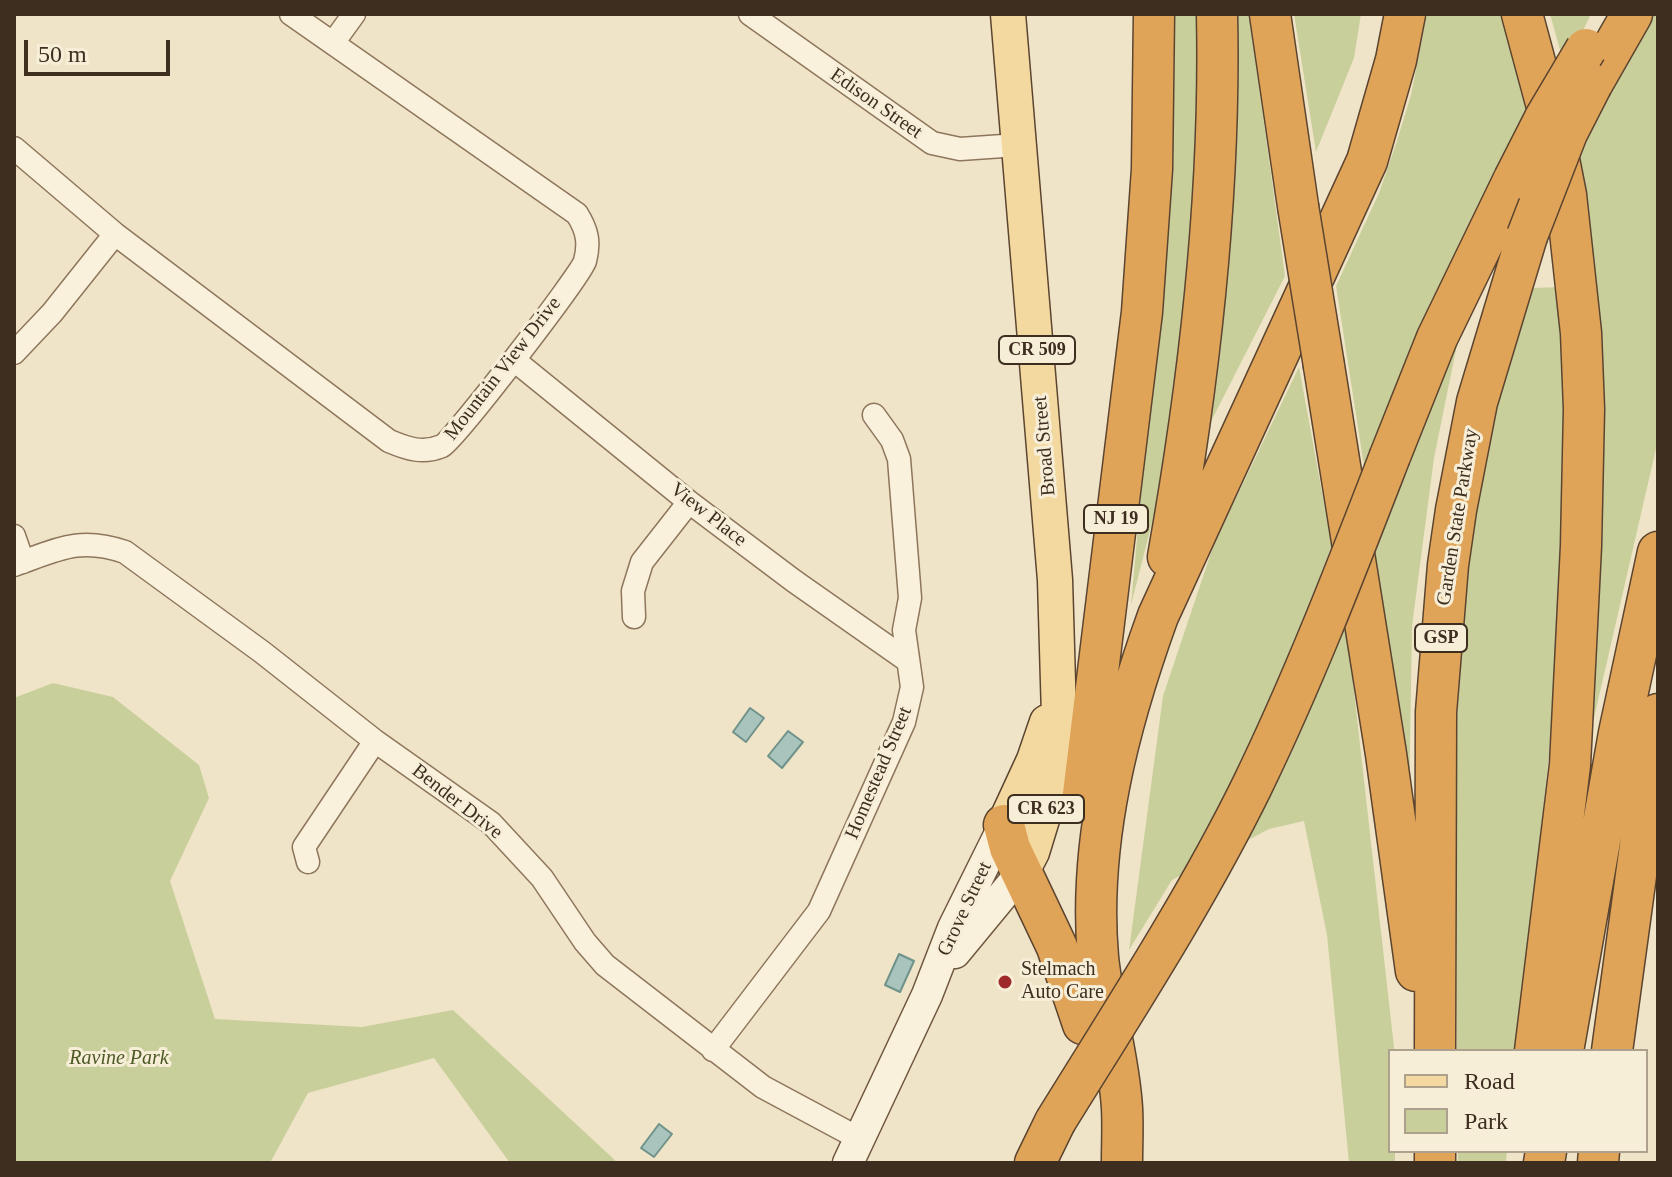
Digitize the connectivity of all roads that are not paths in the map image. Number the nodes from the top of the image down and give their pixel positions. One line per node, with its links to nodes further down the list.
1 (291, 14): 12 (street, Mountain View Drive)
2 (354, 14): 12 (street)
3 (750, 14): 14 (street, Edison Street)
4 (1008, 14): 14 (main road, Broad Street / CR 509)
5 (1154, 14): 34 (highway, NJ 19)
6 (1217, 14): 24 (highway)
7 (1270, 14): 35 (highway, bridge)
8 (1405, 14): 24 (highway)
9 (1522, 14): 37 (highway)
10 (1616, 14): 13 (highway)
11 (1632, 14): 13 (highway, Garden State Parkway / GSP)
12 (333, 43): 18 (street, Mountain View Drive)
13 (1589, 66): 36 (highway, Garden State Parkway / GSP, bridge); 42 (highway, bridge)
14 (1018, 145): 27 (main road, Broad Street / CR 509)
15 (14, 148): 16 (street, Mountain View Drive)
16 (115, 234): 17 (street); 18 (street, Mountain View Drive)
17 (14, 353)
18 (514, 360): 20 (street, View Place)
19 (874, 415): 26 (street, Homestead Street)
20 (689, 502): 25 (street); 26 (street, View Place)
21 (14, 536): 23 (street)
22 (1658, 552): 38 (highway)
23 (18, 563): 29 (street, Bender Drive)
24 (1158, 616): 44 (highway)
25 (634, 617)
26 (908, 661): 40 (street, Homestead Street)
27 (1057, 687): 30 (main road, Broad Street / CR 509); 32 (main road, Broad Street / CR 623)
28 (1658, 714): 39 (highway)
29 (375, 741): 31 (street); 40 (street, Bender Drive)
30 (1004, 825): 32 (highway); 33 (street, Grove Street / CR 623)
31 (308, 862)
32 (1021, 873): 33 (street, Grove Street / CR 623); 34 (highway)
33 (927, 995): 41 (street, Grove Street / CR 623)
34 (1083, 1024): 43 (highway, NJ 19)
35 (1427, 1049)
36 (1435, 1049)
37 (1535, 1049)
38 (1563, 1049)
39 (1612, 1049)
40 (713, 1050): 41 (street, Bender Drive)
41 (854, 1151)
42 (1035, 1163)
43 (1096, 1163)
44 (1122, 1163)

